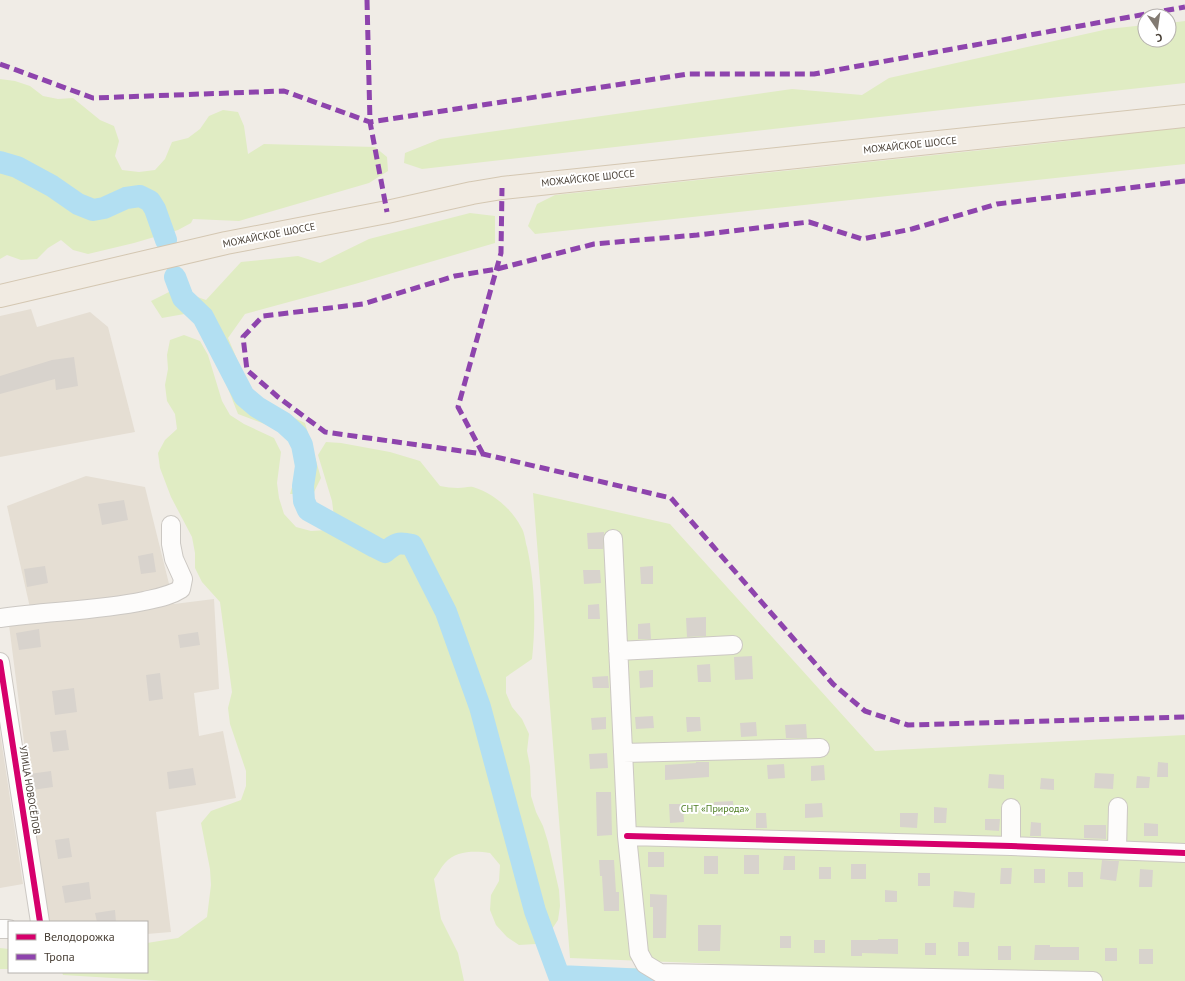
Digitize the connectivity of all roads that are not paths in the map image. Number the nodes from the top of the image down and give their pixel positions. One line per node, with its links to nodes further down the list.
1 (1185, 116): 2 (main road, МОЖАЙСКОЕ ШОССЕ)
2 (0, 296)
3 (170, 525): 5 (street)
4 (613, 539): 7 (street)
5 (0, 618)
6 (733, 645): 7 (street)
7 (618, 652): 10 (street)
8 (0, 662): 17 (street, УЛИЦА НОВОСЁЛОВ)
9 (820, 748): 10 (street)
10 (623, 753): 13 (street)
11 (1118, 807): 15 (street)
12 (1011, 808): 14 (street)
13 (627, 836): 14 (street); 18 (street)
14 (1011, 846): 15 (street)
15 (1118, 850): 16 (street)
16 (1185, 853)
17 (40, 921)
18 (1093, 981)

